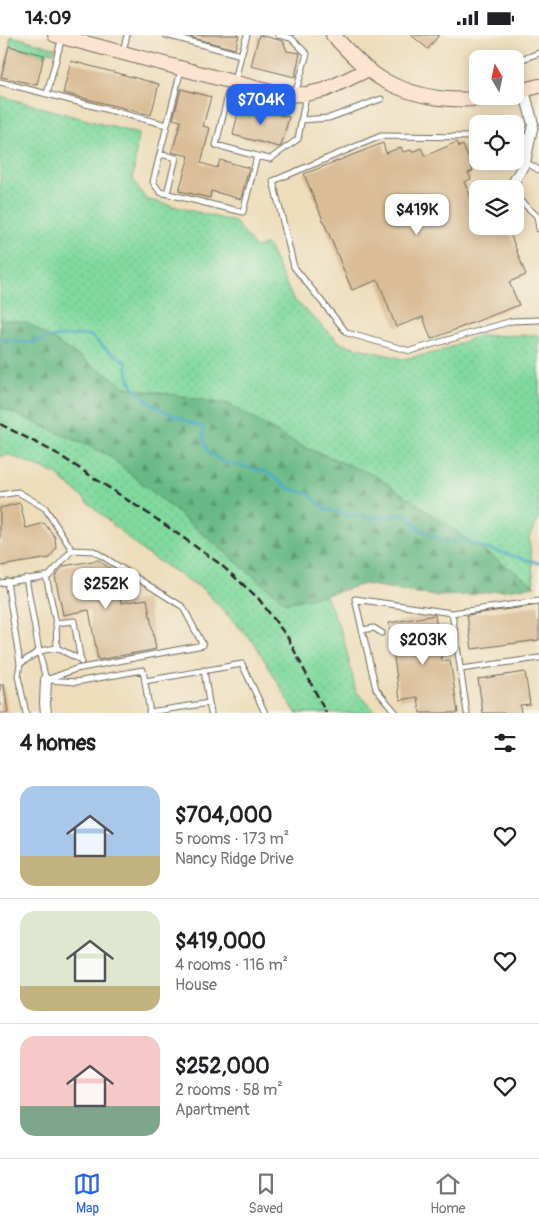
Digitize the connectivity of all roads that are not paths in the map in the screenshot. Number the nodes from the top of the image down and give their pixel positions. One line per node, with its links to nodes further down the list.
1 (127, 35): 7 (lane)
2 (166, 35): 9 (lane)
3 (247, 35): 9 (lane)
4 (278, 35): 18 (lane)
5 (333, 35): 12 (street)
6 (58, 36): 7 (street); 17 (lane)
7 (122, 53): 11 (street)
8 (539, 53): 10 (lane)
9 (241, 55): 14 (lane)
10 (524, 59)
11 (181, 68): 14 (street); 23 (lane)
12 (369, 69): 18 (street); 19 (street)
13 (0, 82): 17 (lane)
14 (233, 82): 18 (street); 26 (lane)
15 (539, 86): 16 (street)
16 (524, 90)
17 (47, 94): 23 (lane)
18 (300, 94): 22 (lane)
19 (469, 97)
20 (381, 99): 22 (lane)
21 (524, 103): 27 (street)
22 (301, 120): 26 (lane)
23 (167, 125): 25 (lane)
24 (469, 137): 33 (lane)
25 (160, 154): 30 (lane); 30 (lane)
26 (257, 156): 30 (lane)
27 (526, 158): 28 (lane); 29 (street)
28 (539, 170)
29 (515, 180)
30 (167, 193)
31 (524, 204): 32 (lane)
32 (539, 229)
33 (539, 320)
34 (0, 495): 35 (lane)
35 (72, 550): 36 (lane); 50 (lane)
36 (46, 576): 37 (lane); 42 (lane)
37 (26, 579): 38 (lane); 46 (lane)
38 (7, 581): 39 (lane); 49 (lane)
39 (0, 583)
40 (539, 601): 41 (lane)
41 (452, 613): 43 (lane); 51 (lane)
42 (56, 623): 45 (lane); 48 (lane)
43 (362, 630): 44 (lane); 61 (lane)
44 (382, 633)
45 (57, 648): 46 (lane); 48 (lane)
46 (38, 651): 49 (lane); 53 (lane)
47 (539, 658): 51 (lane)
48 (81, 660): 50 (lane)
49 (20, 664): 57 (lane)
50 (82, 668): 53 (lane)
51 (461, 669): 62 (lane)
52 (204, 670): 54 (lane); 55 (lane); 60 (lane)
53 (46, 680): 54 (lane); 58 (street)
54 (145, 681): 56 (lane)
55 (209, 703): 56 (lane); 59 (lane)
56 (150, 712)
57 (26, 713)
58 (46, 713)
59 (211, 713)
60 (265, 713)
61 (396, 713)
62 (467, 713)

